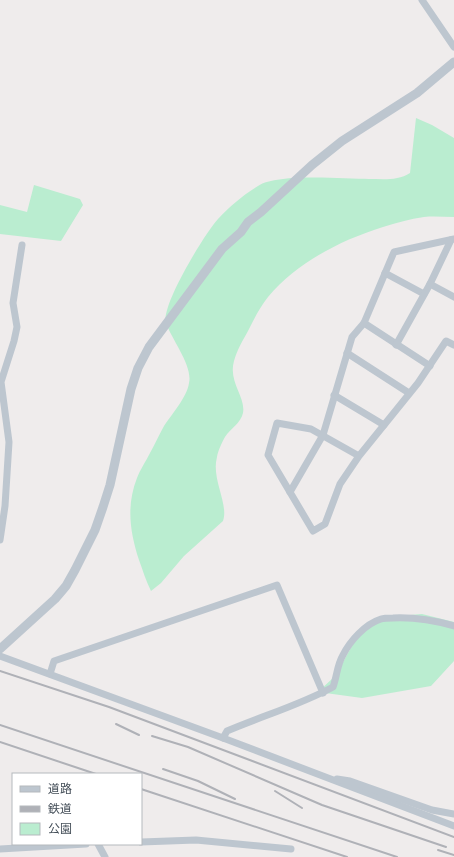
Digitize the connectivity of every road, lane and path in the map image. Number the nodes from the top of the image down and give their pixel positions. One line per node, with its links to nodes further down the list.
1 (422, 0): 2 (street)
2 (454, 47)
3 (454, 62): 23 (street)
4 (453, 240): 6 (street); 7 (street)
5 (22, 245): 21 (street)
6 (385, 273): 8 (street); 10 (street)
7 (430, 284): 8 (street); 9 (street)
8 (424, 294): 11 (street)
9 (454, 297)
10 (364, 323): 11 (street); 13 (street)
11 (396, 345): 14 (street)
12 (454, 345): 14 (street)
13 (347, 353): 15 (street); 16 (street)
14 (430, 366): 15 (street)
15 (409, 393): 17 (street)
16 (334, 394): 17 (street); 18 (street)
17 (384, 425): 19 (street)
18 (322, 435): 19 (street); 20 (street); 20 (street)
19 (359, 456): 20 (street)
20 (290, 492)
21 (0, 540)
22 (454, 626): 26 (street)
23 (0, 649)
24 (0, 656): 25 (street)
25 (50, 674): 26 (street); 27 (street)
26 (323, 692): 27 (street)
27 (223, 738): 28 (street)
28 (326, 778): 29 (street); 30 (street)
29 (454, 814)
30 (454, 826)
31 (142, 842): 35 (street)
32 (69, 845): 34 (street)
33 (99, 845): 36 (street)
34 (0, 849)
35 (291, 849)
36 (105, 857)

